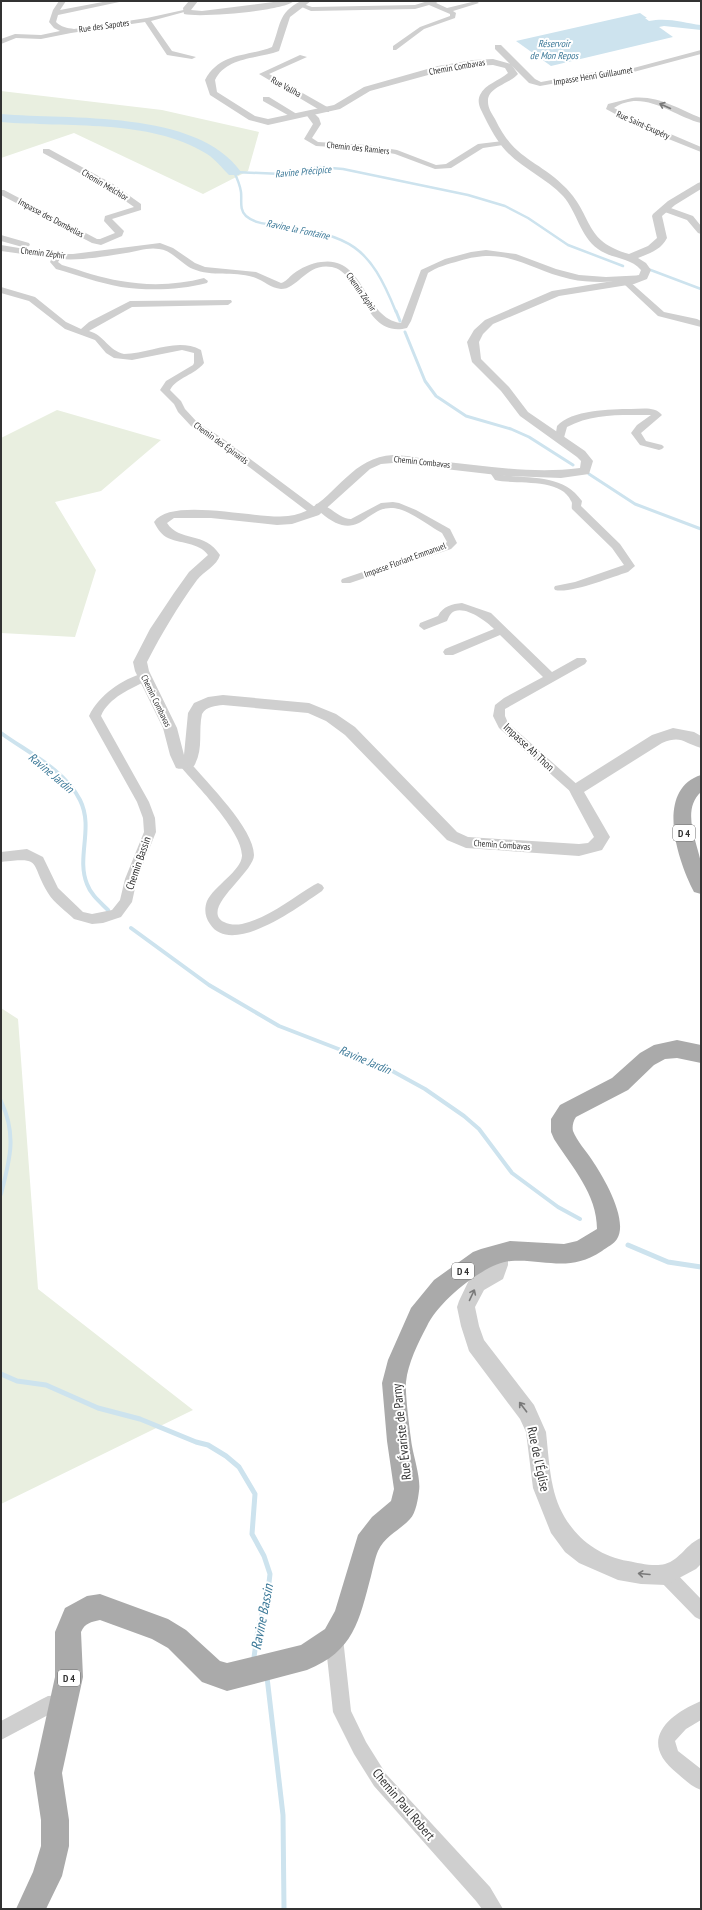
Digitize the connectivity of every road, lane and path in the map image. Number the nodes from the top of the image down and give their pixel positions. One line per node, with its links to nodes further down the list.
1 (63, 1): 10 (street)
2 (121, 1): 10 (street, Rue des Sapotes)
3 (194, 1): 8 (street)
4 (290, 1): 8 (street)
5 (432, 2): 6 (street); 9 (street)
6 (303, 3): 24 (street, Chemin Combavas)
7 (476, 3): 9 (street)
8 (186, 10): 11 (street, Rue des Sapotes)
9 (447, 10): 15 (street)
10 (54, 14): 12 (street, Rue des Sapotes)
11 (147, 20): 12 (street, Rue des Sapotes); 17 (street)
12 (71, 30): 13 (street)
13 (1, 42)
14 (498, 47): 16 (street, Impasse Henri Guillaumet)
15 (396, 48)
16 (701, 52)
17 (192, 57)
18 (303, 57): 20 (street, Rue Valiha)
19 (294, 83): 20 (street)
20 (285, 86): 22 (street, Rue Valiha)
21 (266, 99): 24 (street)
22 (326, 110): 23 (street, Chemin Combavas); 26 (street, Chemin Combavas)
23 (308, 113): 24 (street, Chemin Combavas); 26 (street, Chemin des Ramiers)
24 (296, 116)
25 (701, 121): 27 (street, Rue Saint-Exupéry, one-way to 27)
26 (503, 143): 37 (street, Chemin Combavas)
27 (701, 150)
28 (46, 151): 34 (street, Chemin Melchior)
29 (701, 187): 31 (street)
30 (1, 192): 34 (street, Impasse des Dombelias)
31 (668, 210): 32 (street); 37 (street)
32 (701, 231)
33 (1, 238): 36 (street)
34 (101, 242)
35 (1, 248): 36 (street, Chemin Zéphir)
36 (57, 257): 38 (street, Chemin Zéphir); 39 (street)
37 (633, 259): 38 (street)
38 (643, 276): 40 (street, Chemin Combavas)
39 (204, 280)
40 (628, 283): 43 (street); 45 (street, Chemin Combavas)
41 (1, 290): 44 (street, Chemin des Épinards)
42 (228, 302): 44 (street)
43 (701, 324)
44 (82, 332): 48 (street, Chemin des Épinards)
45 (560, 439): 46 (street); 47 (street, Chemin Combavas)
46 (659, 447)
47 (494, 471): 48 (street, Chemin Combavas); 50 (street)
48 (318, 509): 49 (street, Impasse Floriant Emmanuel); 55 (street, Chemin Combavas)
49 (346, 581)
50 (559, 588)
51 (424, 626): 52 (street)
52 (501, 630): 53 (street); 56 (street)
53 (449, 652)
54 (581, 661): 56 (street, Impasse Ah Thon)
55 (144, 677): 58 (street, Chemin Combavas); 61 (street, Chemin Bassin)
56 (551, 678): 60 (street, Impasse Ah Thon)
57 (701, 743): 60 (street)
58 (186, 764): 60 (street, Chemin Combavas); 63 (street)
59 (701, 782): 62 (main road, D 4)
60 (576, 790)
61 (1, 857)
62 (701, 887)
63 (318, 888)
64 (701, 1054): 65 (main road, Rue Évariste de Parny / D 4)
65 (499, 1254): 67 (street, Rue de l'Église, one-way to 65); 69 (main road, Rue Évariste de Parny / D 4)
66 (701, 1548): 67 (street)
67 (666, 1575): 68 (street)
68 (701, 1611)
69 (334, 1638): 70 (main road, Rue Évariste de Parny / D 4); 75 (street, Chemin Paul Robert)
70 (63, 1704): 72 (street); 74 (main road, Rue Évariste de Parny / D 4)
71 (701, 1710): 73 (street)
72 (1, 1731)
73 (701, 1781)
74 (31, 1909)
75 (493, 1909)

